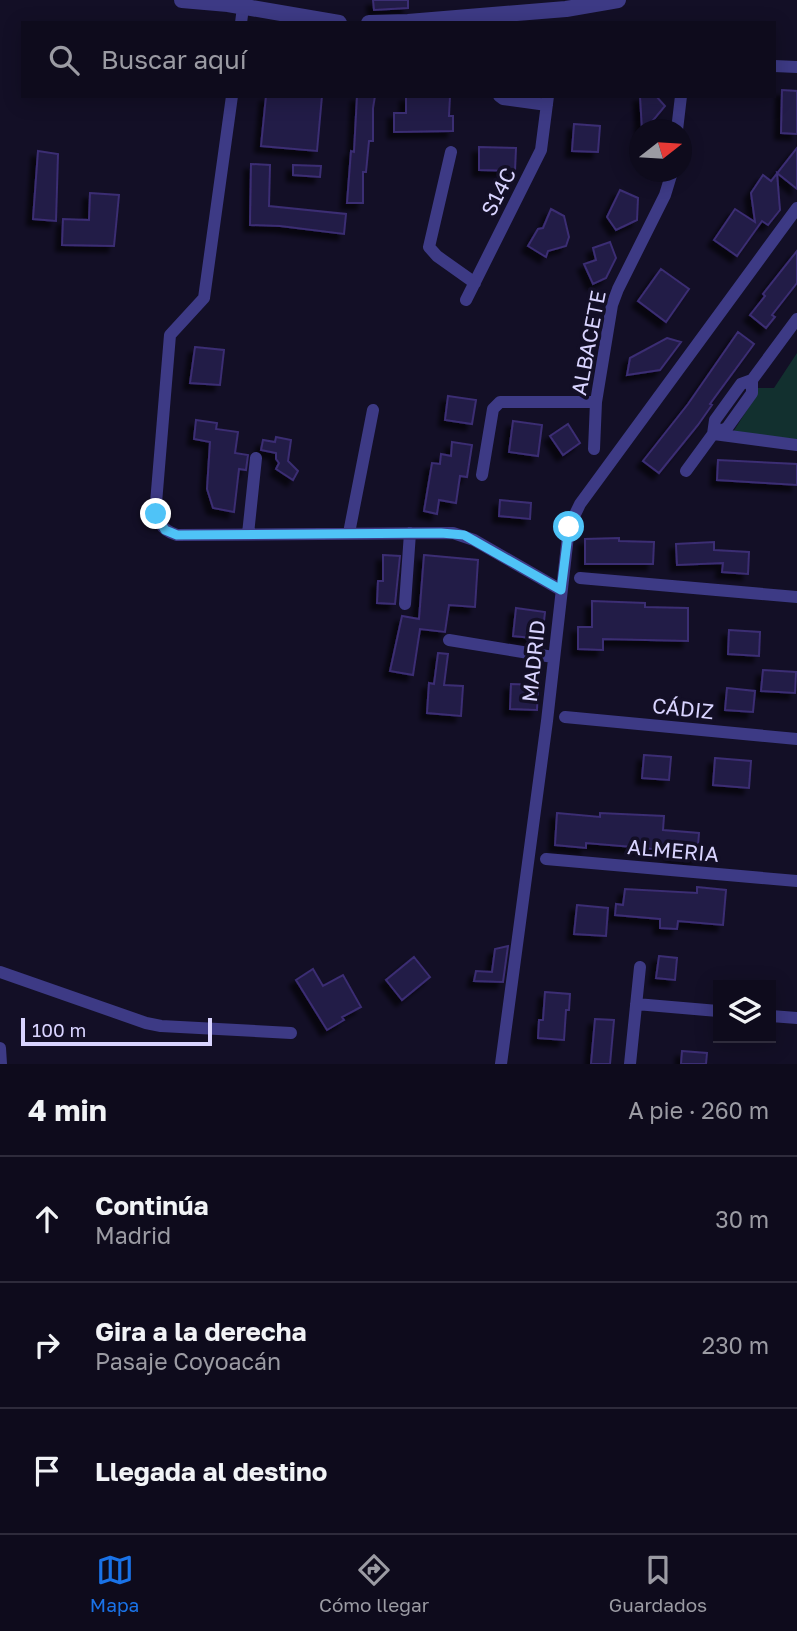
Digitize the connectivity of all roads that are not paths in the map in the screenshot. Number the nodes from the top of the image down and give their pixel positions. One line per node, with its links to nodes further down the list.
1 (182, 0): 4 (street)
2 (618, 0): 3 (street)
3 (589, 3): 5 (street)
4 (241, 10): 6 (street)
5 (553, 17): 7 (street)
6 (324, 21)
7 (437, 21)
8 (776, 66): 9 (street)
9 (797, 67)
10 (232, 98): 31 (street)
11 (502, 98): 13 (street)
12 (681, 98): 14 (street)
13 (547, 101): 18 (street, S14C)
14 (678, 119)
15 (451, 152): 18 (street)
16 (669, 182): 21 (street, ALBACETE)
17 (797, 208): 33 (street, MADRID)
18 (475, 283): 19 (street, S14C)
19 (466, 300)
20 (797, 319): 23 (street)
21 (596, 402): 25 (street, ALBACETE); 28 (street)
22 (373, 410): 29 (street)
23 (713, 434): 24 (street); 27 (street)
24 (797, 445)
25 (594, 449)
26 (256, 458): 31 (street)
27 (686, 471)
28 (482, 475)
29 (349, 533): 30 (street); 31 (street)
30 (410, 533): 33 (street); 35 (street)
31 (248, 534)
32 (580, 578): 34 (street)
33 (561, 590): 37 (street, MADRID)
34 (797, 597)
35 (405, 604)
36 (449, 640): 37 (street)
37 (553, 657): 51 (street, MADRID)
38 (565, 717): 39 (street, CÁDIZ)
39 (797, 739)
40 (546, 859): 41 (street, ALMERIA)
41 (797, 881)
42 (640, 967): 44 (street)
43 (0, 972): 48 (street)
44 (636, 1003): 45 (street); 52 (street)
45 (713, 1011)
46 (776, 1016): 47 (street)
47 (797, 1018)
48 (291, 1033)
49 (0, 1048): 50 (street)
50 (1, 1064)
51 (501, 1064)
52 (630, 1064)

